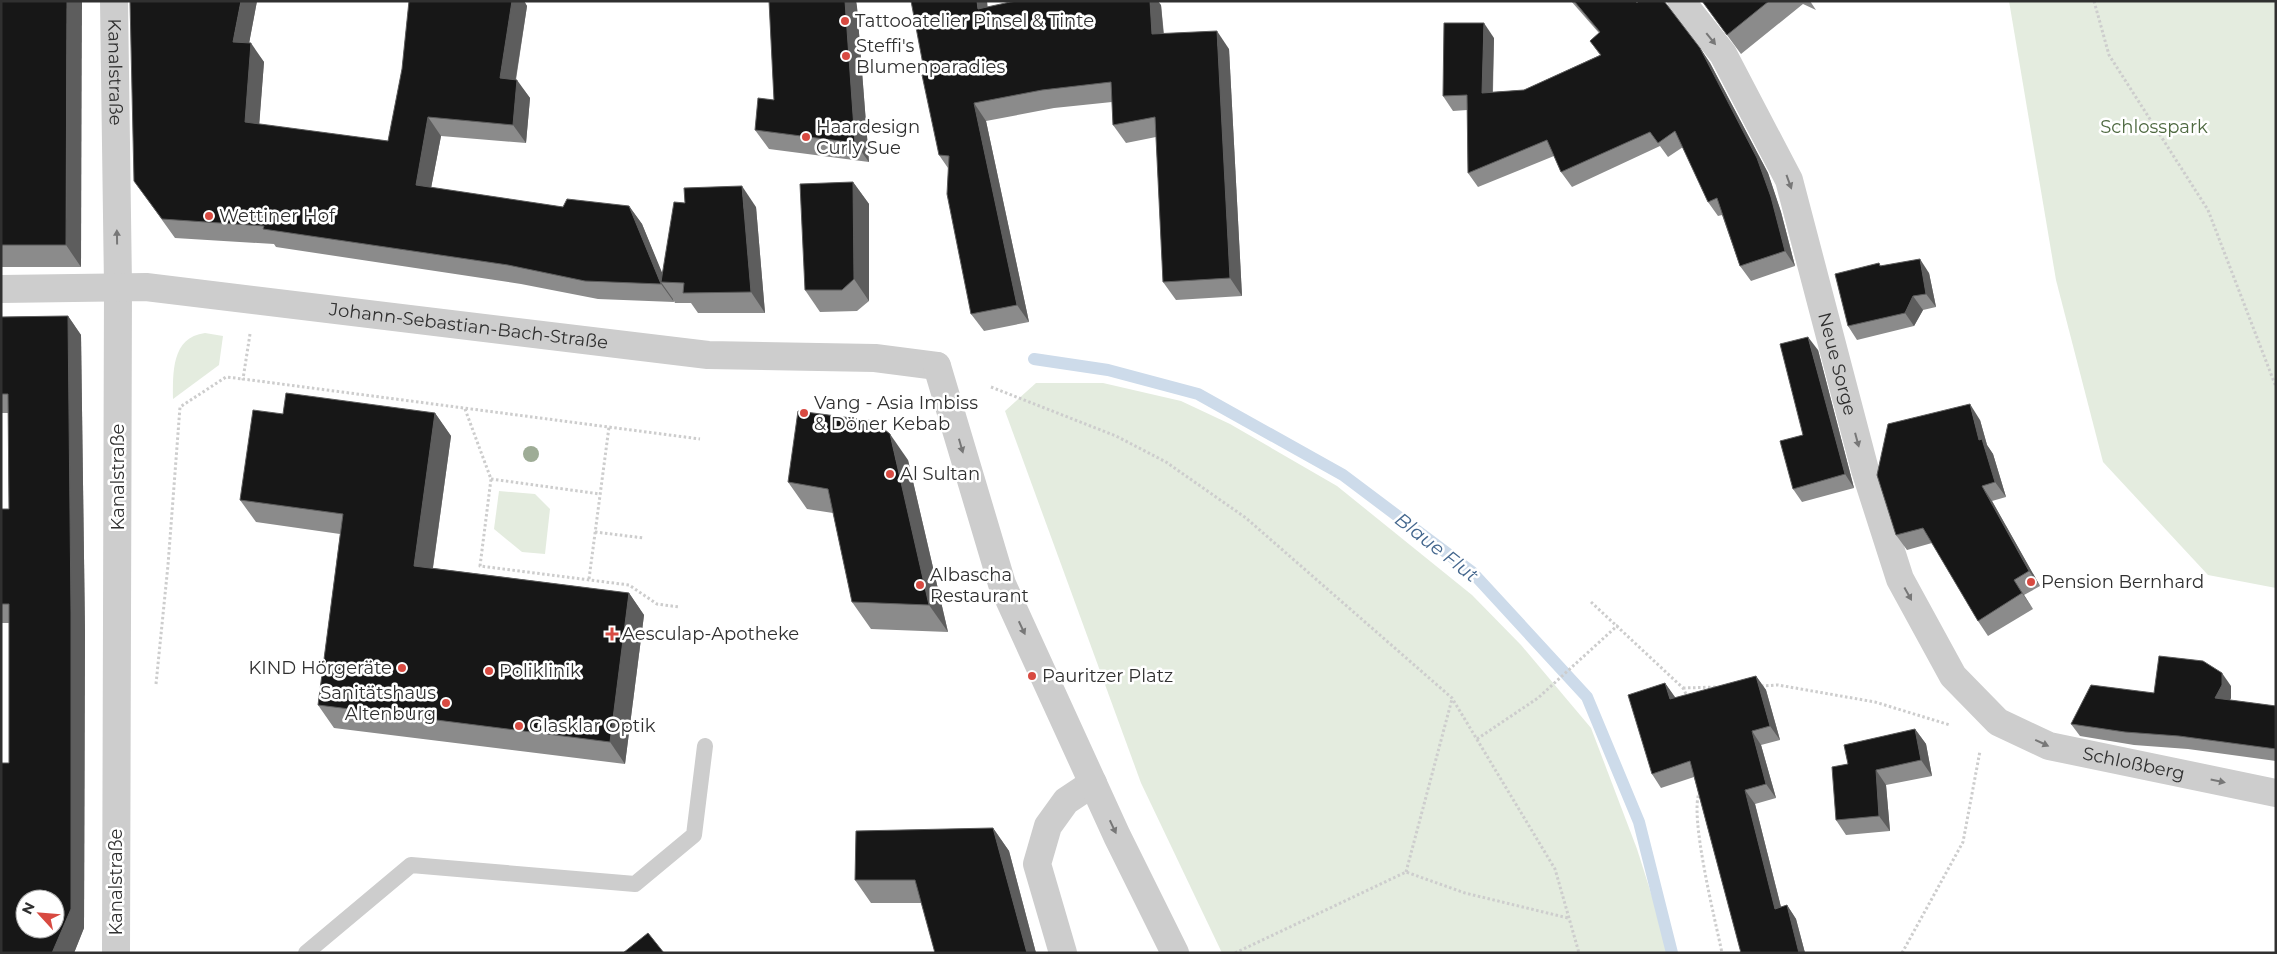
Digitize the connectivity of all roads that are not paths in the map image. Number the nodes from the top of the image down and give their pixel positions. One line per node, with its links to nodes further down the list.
1 (114, 1): 3 (street, Kanalstraße, one-way to 1)
2 (1681, 1): 5 (street, Neue Sorge, one-way to 5)
3 (118, 286): 4 (street, Johann-Sebastian-Bach-Straße); 7 (street, Johann-Sebastian-Bach-Straße, one-way to 7); 9 (street, Kanalstraße)
4 (1, 289)
5 (1998, 722): 8 (street, Schloßberg, one-way to 8)
6 (705, 746): 10 (lane)
7 (1093, 783): 11 (street); 12 (street, one-way to 12)
8 (2276, 793)
9 (116, 953)
10 (306, 953)
11 (1064, 953)
12 (1175, 953)

